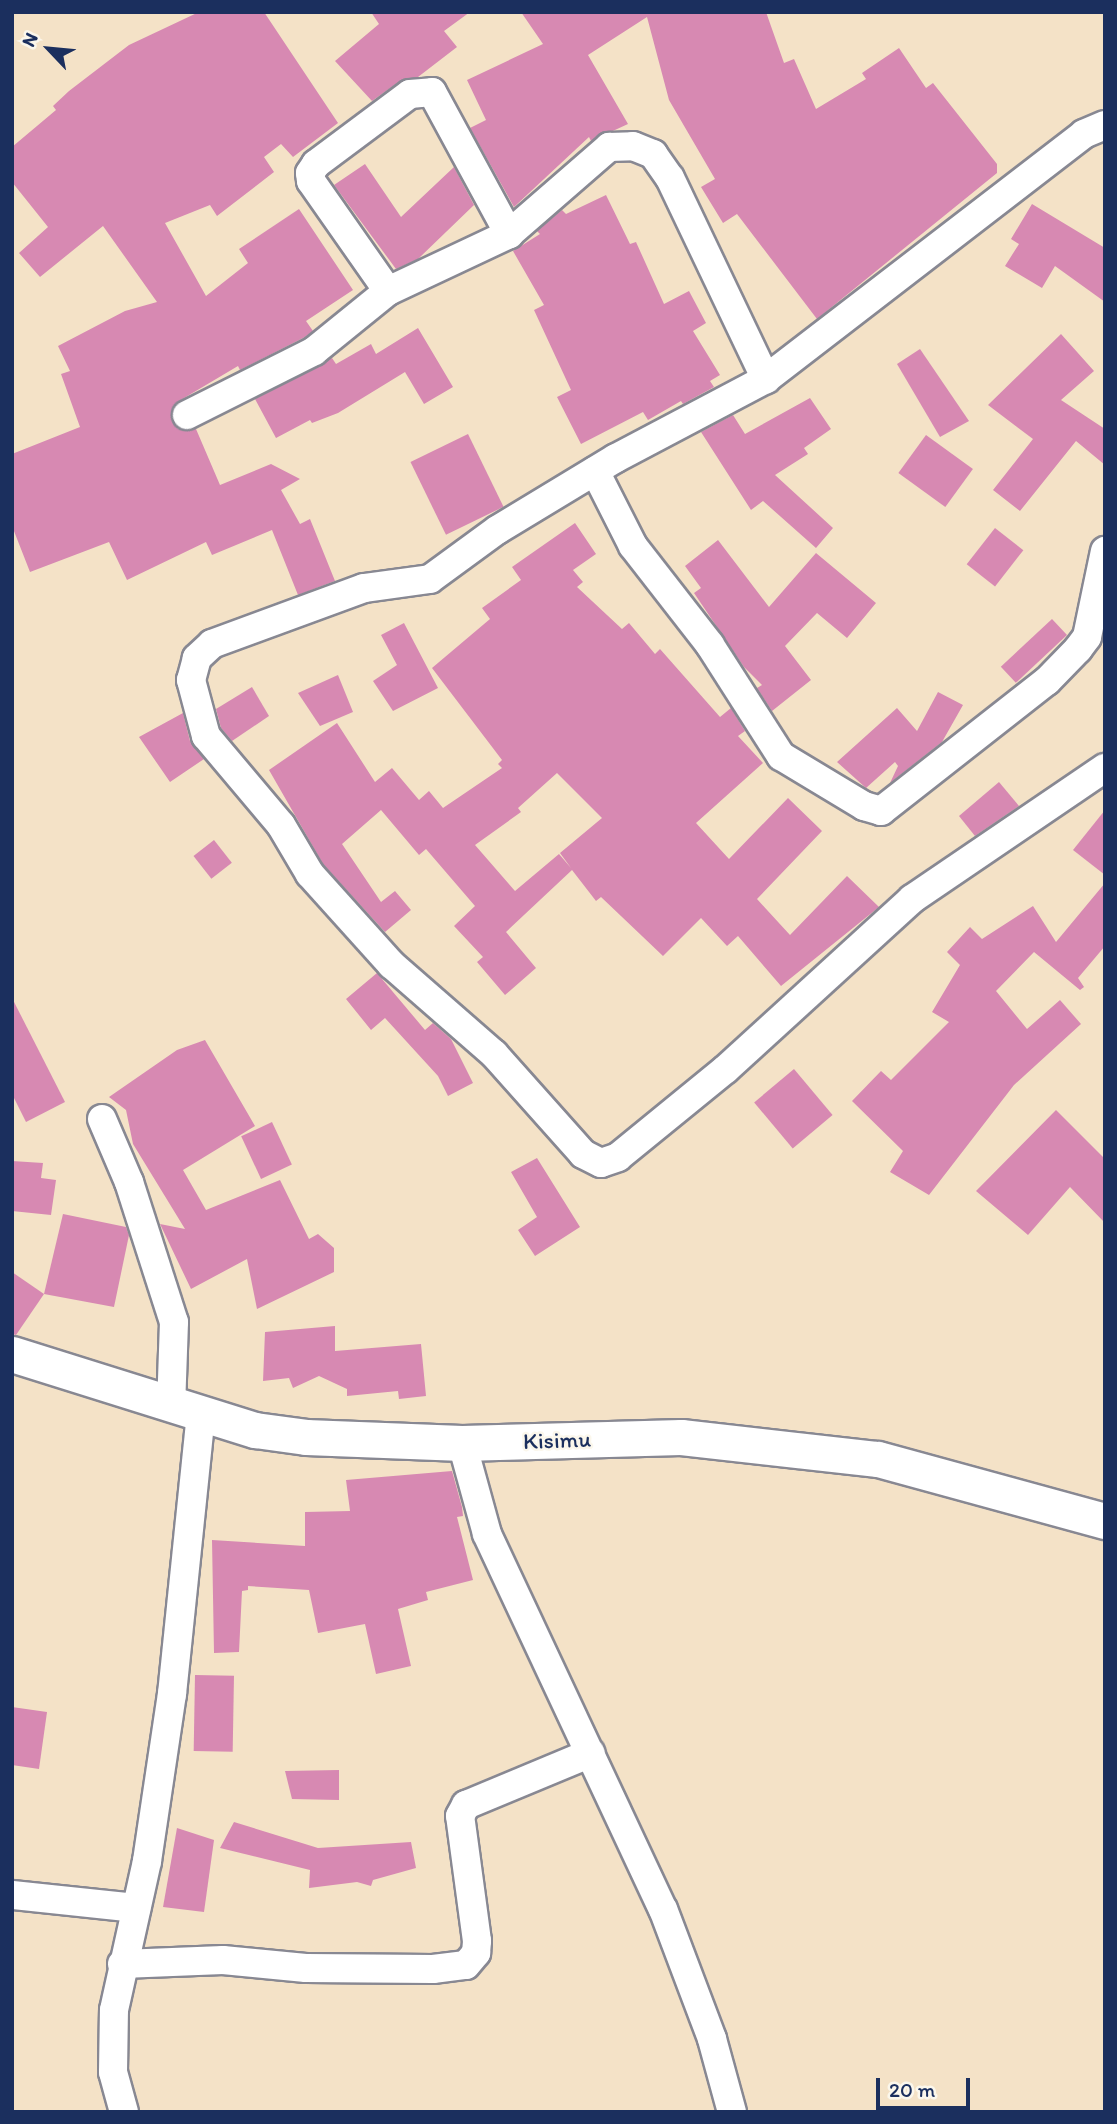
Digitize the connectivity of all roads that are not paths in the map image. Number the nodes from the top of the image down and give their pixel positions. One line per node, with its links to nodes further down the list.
1 (1105, 125): 4 (street)
2 (509, 234): 3 (street); 3 (street); 4 (street)
3 (388, 291): 5 (street)
4 (766, 379): 6 (street)
5 (187, 415)
6 (595, 471): 7 (street); 8 (street)
7 (1105, 551)
8 (1105, 768)
9 (102, 1119): 11 (street)
10 (12, 1354): 11 (street, Kisimu)
11 (186, 1411): 12 (street, Kisimu); 16 (street)
12 (463, 1443): 13 (street, Kisimu); 14 (street)
13 (1105, 1521)
14 (591, 1753): 17 (street); 19 (street)
15 (12, 1895): 16 (street)
16 (136, 1908): 17 (street)
17 (122, 1964): 18 (street)
18 (124, 2112)
19 (733, 2112)

